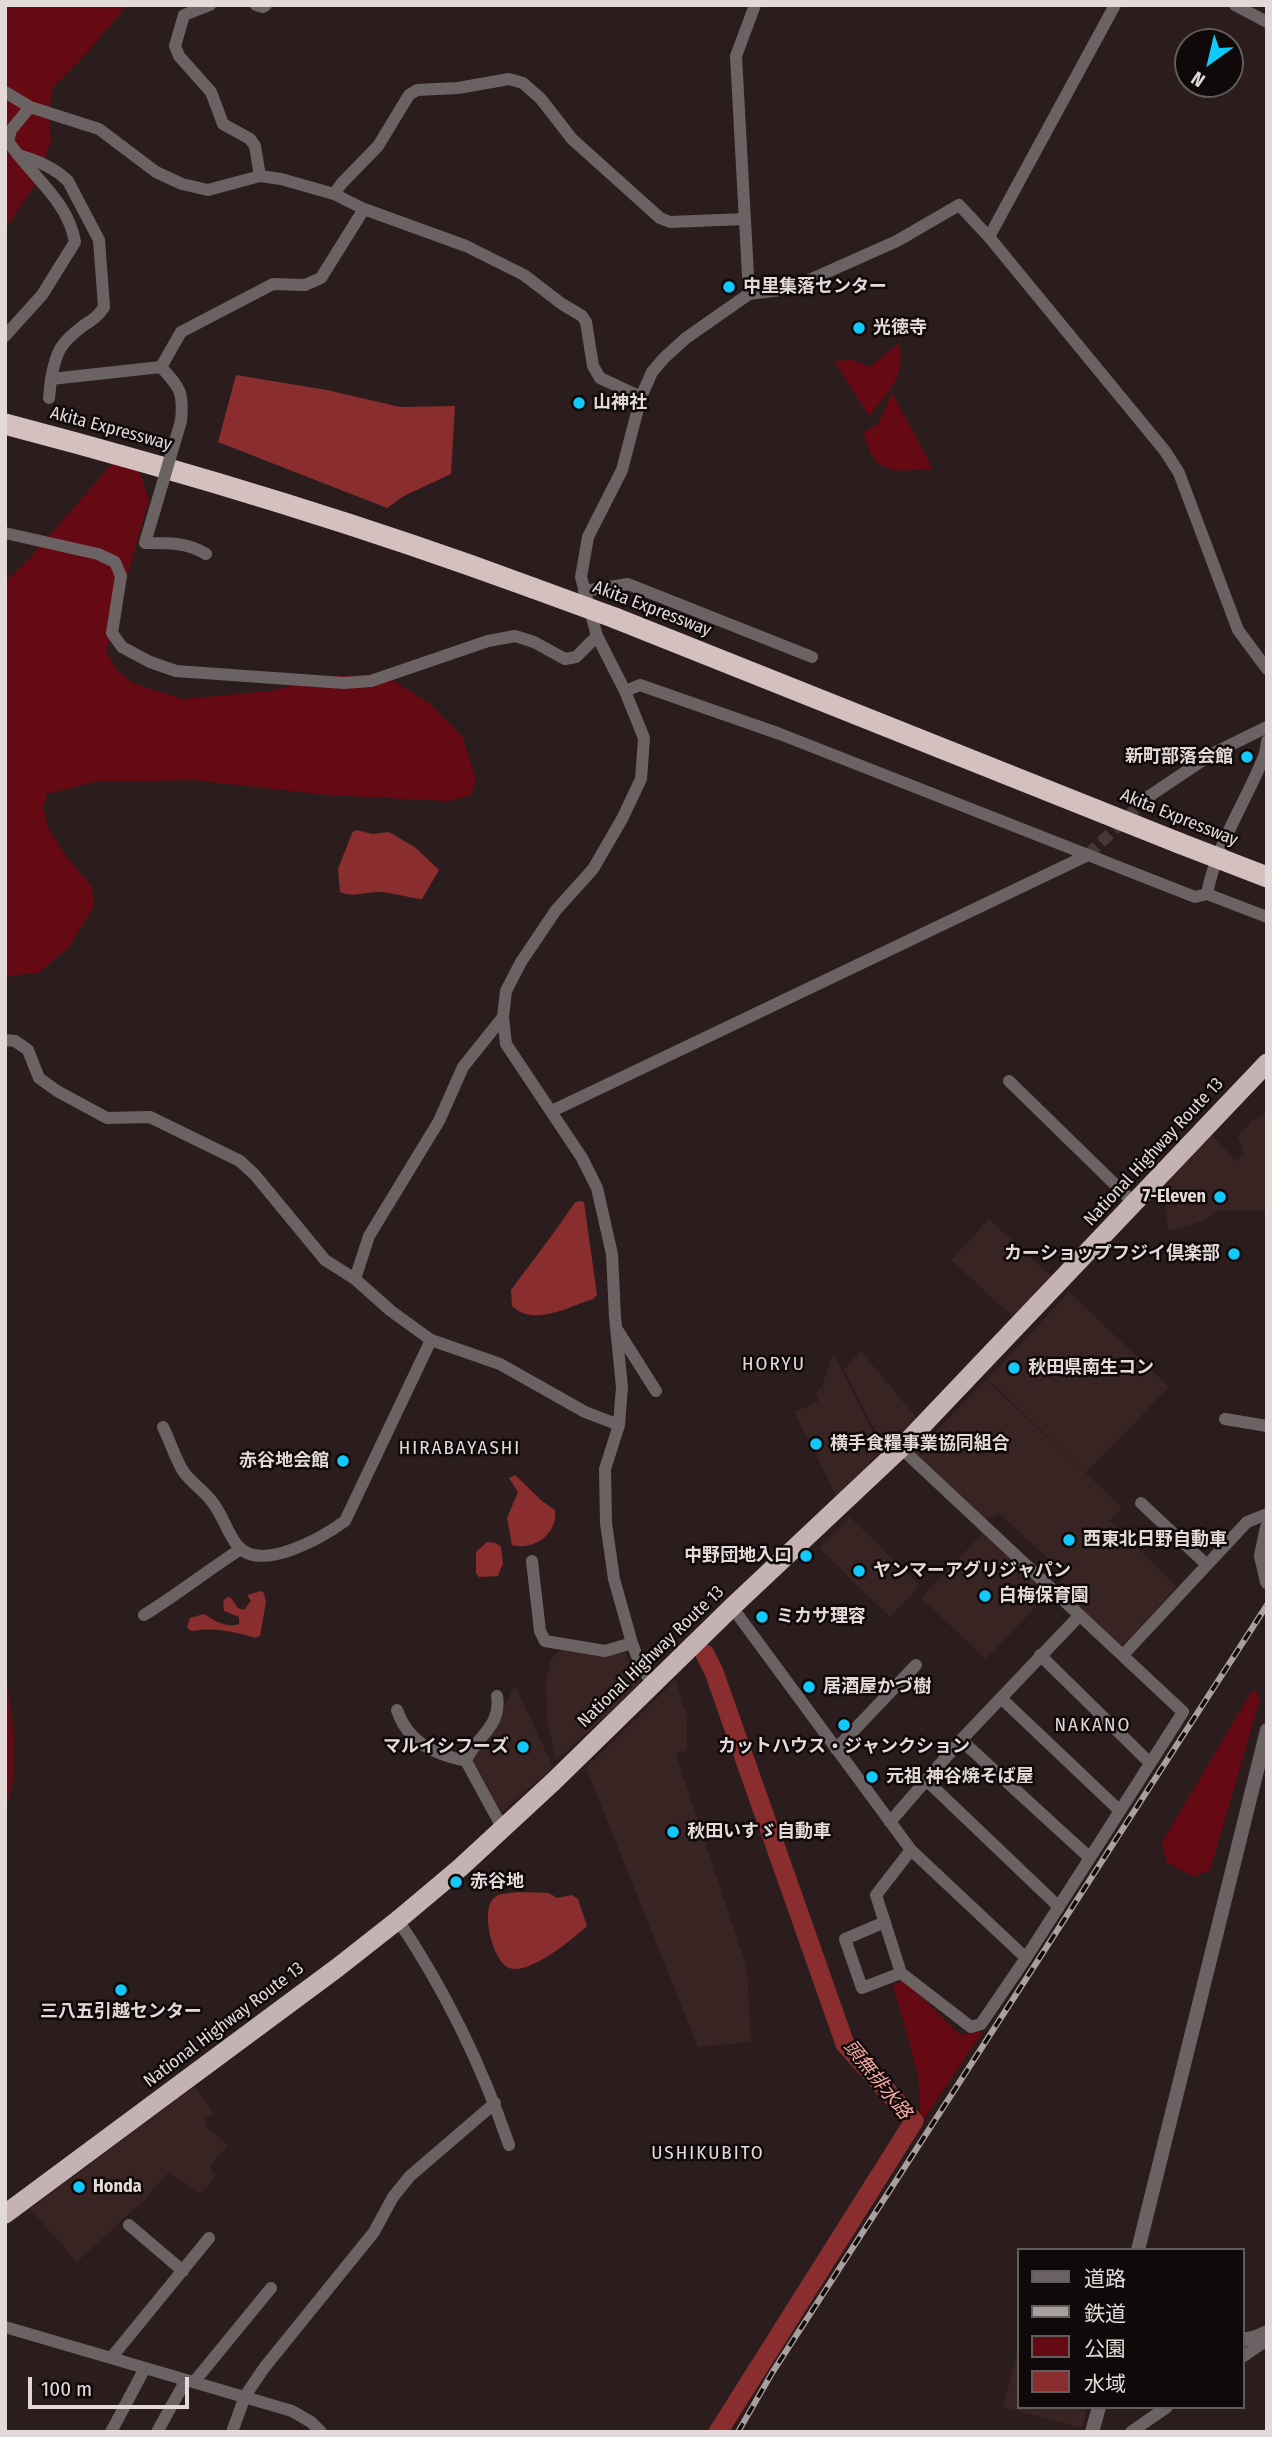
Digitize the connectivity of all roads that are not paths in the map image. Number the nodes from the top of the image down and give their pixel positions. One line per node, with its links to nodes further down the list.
1 (210, 5): 11 (street)
2 (256, 5): 3 (street)
3 (266, 5)
4 (755, 5): 14 (street)
5 (1115, 5): 15 (street)
6 (1236, 5): 7 (street)
7 (1267, 22)
8 (5, 92): 9 (street)
9 (30, 107): 10 (street); 11 (street)
10 (18, 155): 17 (street); 19 (street)
11 (260, 176): 12 (street)
12 (334, 194): 13 (street); 14 (street)
13 (364, 209): 18 (street); 20 (street)
14 (745, 219): 16 (street)
15 (989, 237): 16 (street); 28 (street)
16 (749, 294): 20 (street)
17 (5, 337)
18 (160, 367): 19 (street); 24 (street, bridge)
19 (51, 379): 21 (street)
20 (641, 397): 25 (street)
21 (49, 398)
22 (5, 424): 34 (highway, Akita Expressway, bridge)
23 (5, 533): 26 (street)
24 (206, 554)
25 (584, 591): 26 (street); 27 (street)
26 (597, 635): 29 (street)
27 (812, 657)
28 (1267, 669)
29 (625, 691): 33 (street); 37 (street)
30 (1267, 727): 32 (street)
31 (1267, 741): 35 (street)
32 (1148, 797)
33 (1088, 855): 35 (street); 41 (street)
34 (1267, 877)
35 (1207, 894): 36 (street)
36 (1267, 917)
37 (503, 1017): 41 (street); 43 (street)
38 (5, 1040): 43 (street)
39 (1267, 1063): 42 (highway, National Highway Route 13)
40 (1009, 1081): 42 (street)
41 (552, 1111): 44 (street)
42 (1135, 1204): 51 (highway, National Highway Route 13)
43 (355, 1279): 45 (street)
44 (616, 1328): 46 (street); 48 (street)
45 (431, 1340): 48 (street); 55 (street)
46 (656, 1391)
47 (1225, 1419): 49 (street)
48 (619, 1425): 62 (street)
49 (1267, 1426)
50 (163, 1427): 55 (street)
51 (901, 1448): 59 (highway, National Highway Route 13); 61 (street)
52 (1141, 1503): 57 (street)
53 (1267, 1514): 57 (street)
54 (1267, 1527): 58 (street)
55 (242, 1549): 60 (street)
56 (532, 1561): 62 (street)
57 (1207, 1564): 64 (street)
58 (1267, 1582)
59 (732, 1607): 66 (highway, National Highway Route 13); 72 (street)
60 (144, 1615)
61 (1080, 1615): 63 (street); 64 (street)
62 (632, 1643): 66 (street)
63 (1040, 1655): 68 (street); 74 (street)
64 (1123, 1655): 74 (street)
65 (916, 1665): 72 (street)
66 (653, 1684): 78 (highway, National Highway Route 13)
67 (497, 1696): 73 (street)
68 (1002, 1699): 71 (street); 76 (street)
69 (397, 1710): 73 (street)
70 (1267, 1730): 91 (street)
71 (961, 1740): 75 (street); 80 (street)
72 (836, 1749): 77 (street)
73 (466, 1762): 78 (street)
74 (1150, 1763): 76 (street)
75 (926, 1780): 77 (street); 81 (street)
76 (1120, 1811): 80 (street)
77 (890, 1822): 79 (street)
78 (503, 1829): 82 (highway, National Highway Route 13)
79 (911, 1850): 83 (street); 84 (street)
80 (1090, 1858): 81 (street)
81 (1059, 1907): 84 (street)
82 (398, 1920): 86 (street); 88 (highway, National Highway Route 13)
83 (885, 1922): 85 (street); 85 (street)
84 (1027, 1958): 85 (street)
85 (901, 1973)
86 (495, 2103): 87 (street); 102 (street)
87 (509, 2145)
88 (5, 2214)
89 (129, 2225): 92 (street)
90 (209, 2238): 92 (street)
91 (1138, 2248)
92 (183, 2271): 99 (street)
93 (271, 2288): 101 (street)
94 (5, 2327): 99 (street)
95 (1267, 2332): 96 (street)
96 (1244, 2340)
97 (1267, 2340): 98 (street)
98 (1244, 2356)
99 (111, 2358): 100 (street)
100 (145, 2368): 101 (street); 105 (street)
101 (190, 2381): 102 (street); 106 (street)
102 (245, 2396): 107 (street); 108 (street)
103 (1098, 2409): 109 (street)
104 (1164, 2409): 110 (street)
105 (111, 2432)
106 (157, 2432)
107 (232, 2432)
108 (321, 2432)
109 (1092, 2432)
110 (1131, 2432)

